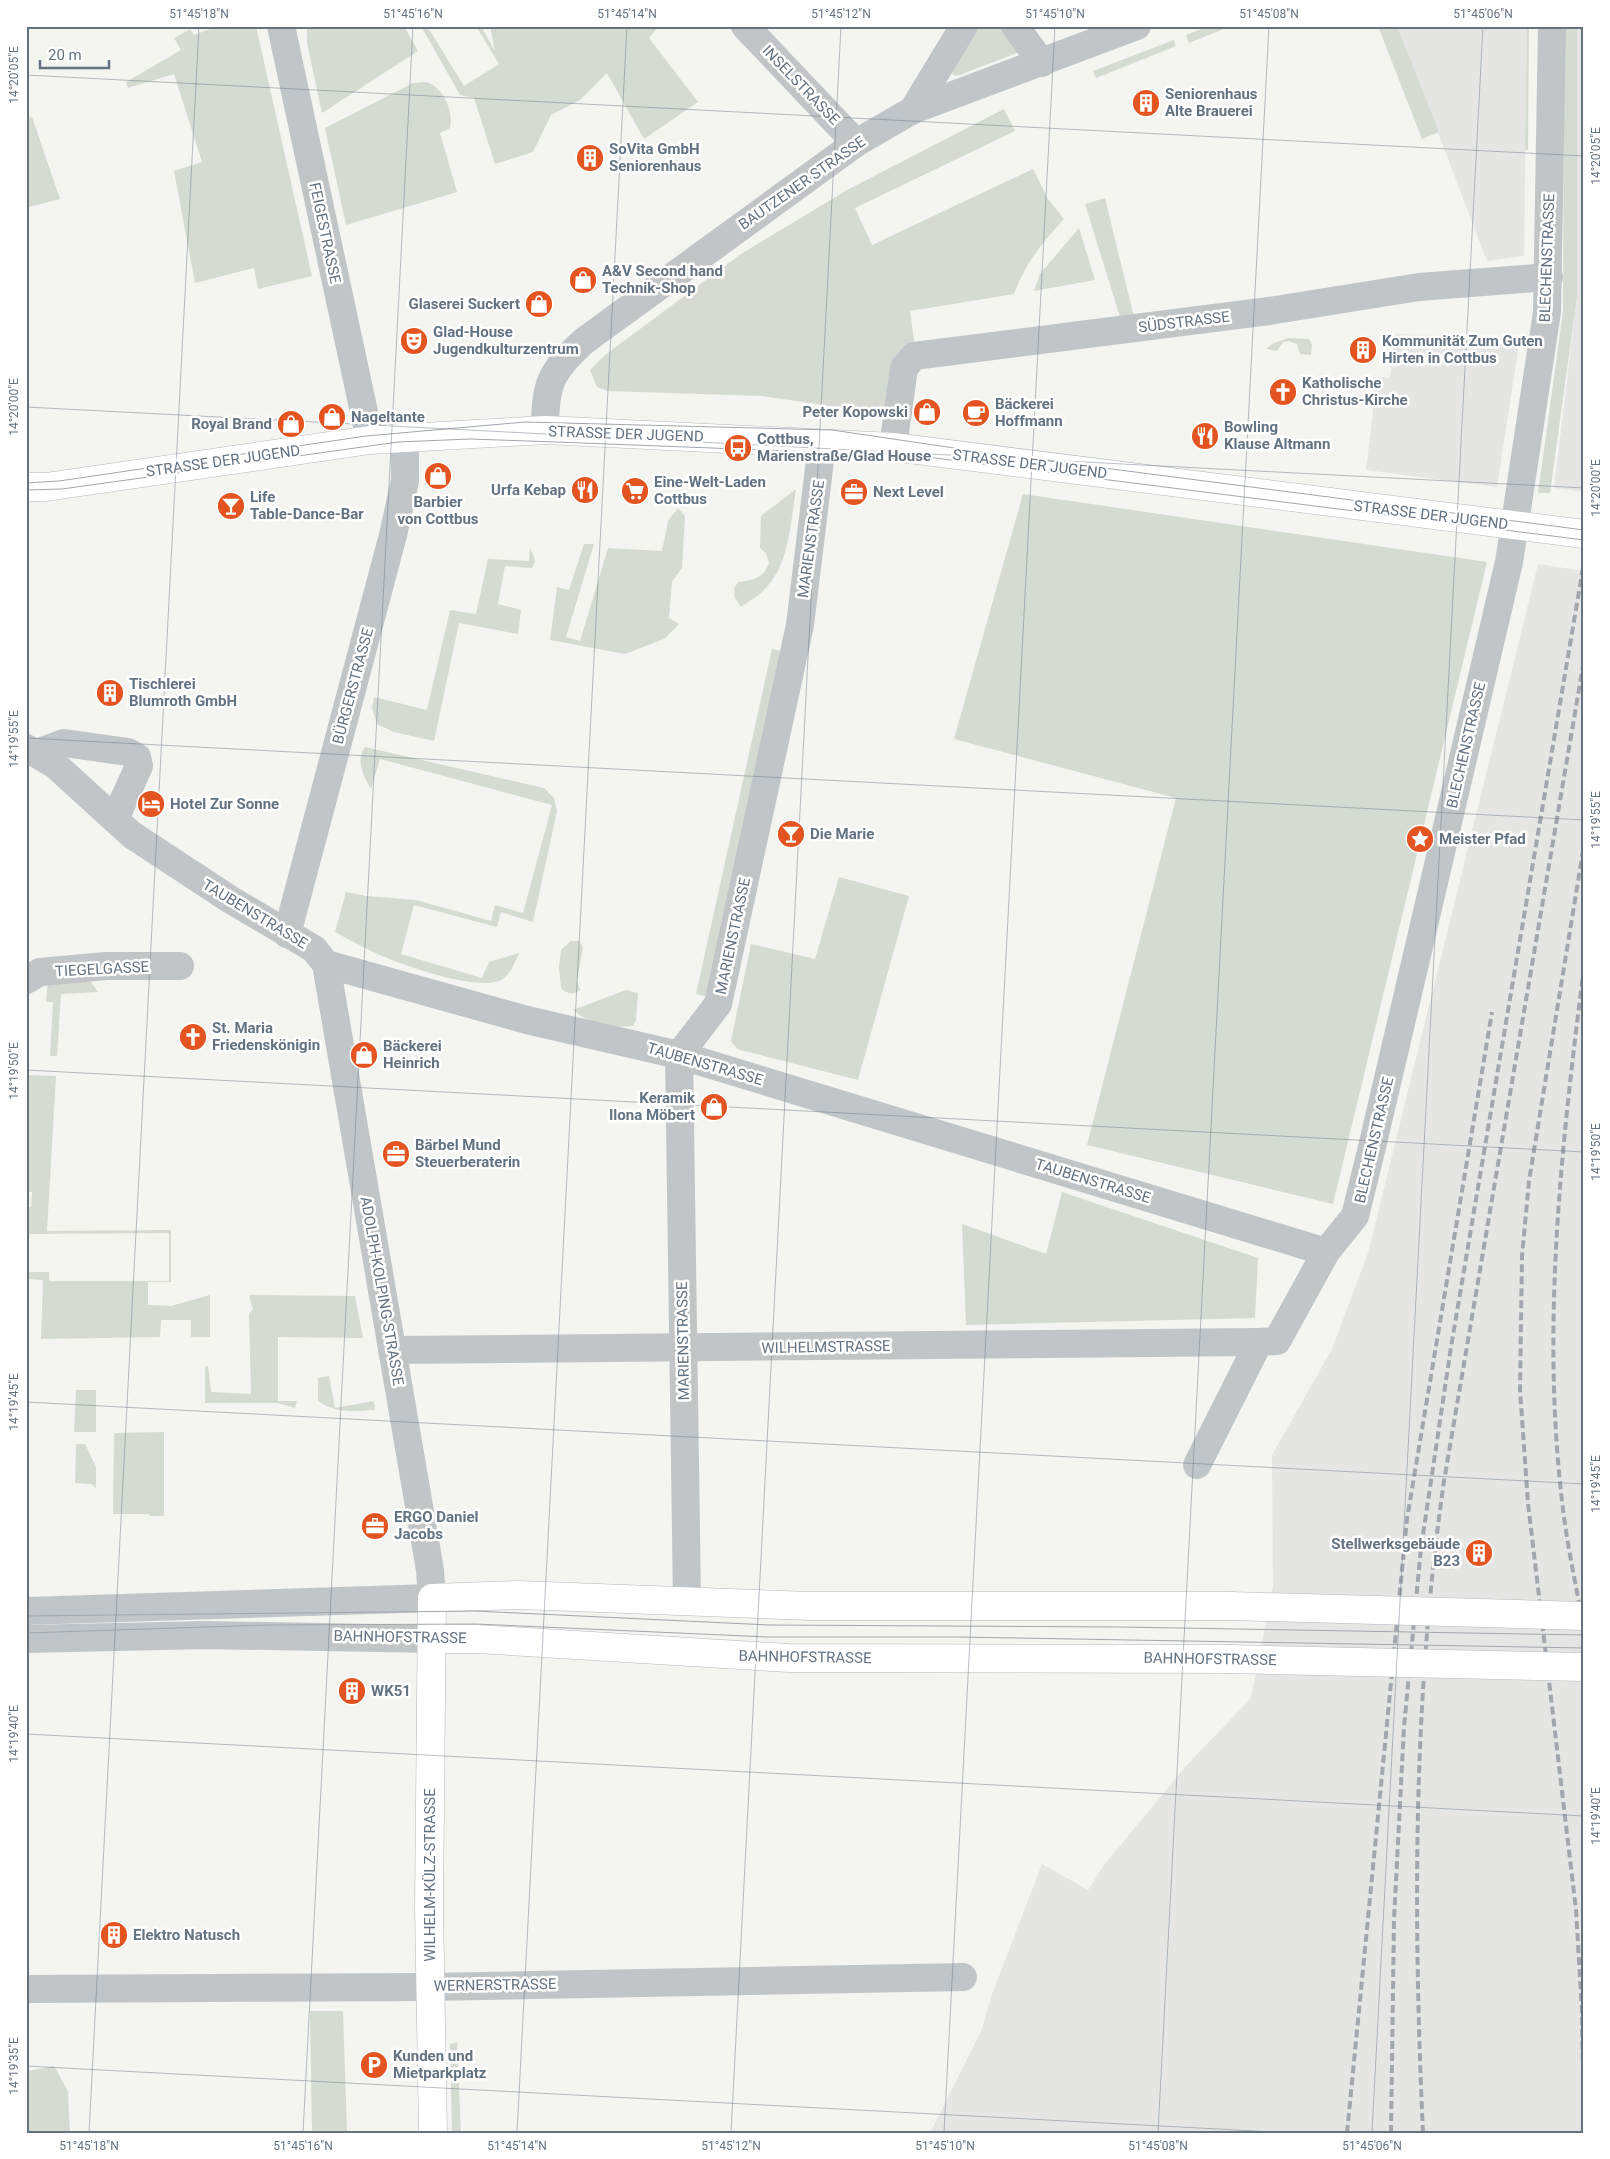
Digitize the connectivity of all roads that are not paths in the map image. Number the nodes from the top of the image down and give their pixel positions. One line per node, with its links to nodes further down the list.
1 (281, 26): 13 (street, FEIGESTRASSE)
2 (745, 26): 9 (street, INSELSTRASSE)
3 (964, 26): 8 (street)
4 (1015, 26): 7 (street)
5 (1137, 26): 7 (street, BAUTZENER STRASSE)
6 (1552, 26): 10 (street, BLECHENSTRASSE)
7 (1042, 63): 8 (street, BAUTZENER STRASSE)
8 (913, 110): 9 (street, BAUTZENER STRASSE)
9 (856, 143): 11 (street, BAUTZENER STRASSE)
10 (1549, 277): 15 (street, SÜDSTRASSE); 17 (street, BLECHENSTRASSE)
11 (545, 430): 12 (main road, STRASSE DER JUGEND); 14 (main road, STRASSE DER JUGEND)
12 (405, 437): 13 (main road, STRASSE DER JUGEND); 21 (street, BÜRGERSTRASSE)
13 (370, 440): 16 (main road, STRASSE DER JUGEND)
14 (822, 444): 15 (main road, STRASSE DER JUGEND); 25 (street, MARIENSTRASSE)
15 (893, 447): 17 (main road, STRASSE DER JUGEND)
16 (26, 487)
17 (1516, 526): 18 (main road, STRASSE DER JUGEND); 26 (street, BLECHENSTRASSE)
18 (1584, 534)
19 (31, 750): 20 (street, TAUBENSTRASSE); 20 (street, TAUBENSTRASSE)
20 (115, 819): 21 (street, TAUBENSTRASSE)
21 (287, 934): 22 (street, TAUBENSTRASSE)
22 (326, 964): 25 (street, TAUBENSTRASSE); 29 (street, ADOLPH-KOLPING-STRASSE)
23 (180, 966): 24 (street, TIEGELGASSE)
24 (26, 980)
25 (678, 1055): 26 (street, TAUBENSTRASSE); 28 (street, MARIENSTRASSE)
26 (1326, 1252): 27 (street, BLECHENSTRASSE)
27 (1259, 1342): 28 (street, WILHELMSTRASSE); 30 (street)
28 (684, 1348): 29 (street, WILHELMSTRASSE); 31 (street, MARIENSTRASSE)
29 (392, 1350): 34 (street, ADOLPH-KOLPING-STRASSE)
30 (1197, 1465)
31 (687, 1601): 33 (main road, BAHNHOFSTRASSE, bridge); 34 (main road, BAHNHOFSTRASSE)
32 (26, 1611): 34 (street, BAHNHOFSTRASSE)
33 (1584, 1616)
34 (433, 1618): 35 (street, BAHNHOFSTRASSE); 36 (main road, BAHNHOFSTRASSE, bridge); 38 (main road, WILHELM-KÜLZ-STRASSE)
35 (26, 1639)
36 (1584, 1667)
37 (963, 1977): 38 (street, WERNERSTRASSE)
38 (430, 1987): 39 (street, WERNERSTRASSE); 40 (main road, WILHELM-KÜLZ-STRASSE)
39 (26, 1989)
40 (433, 2133)

